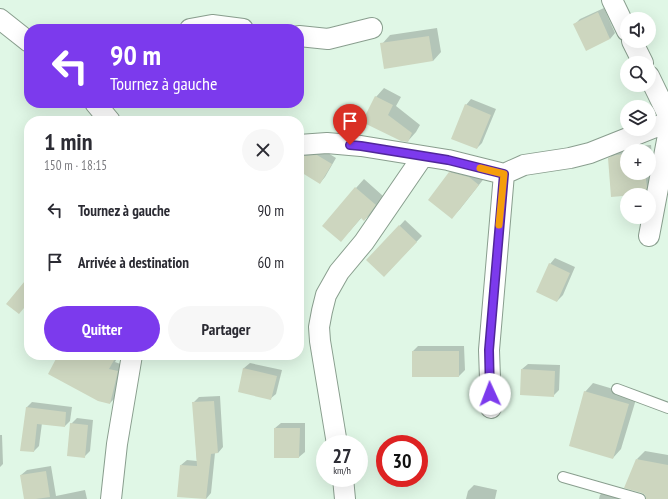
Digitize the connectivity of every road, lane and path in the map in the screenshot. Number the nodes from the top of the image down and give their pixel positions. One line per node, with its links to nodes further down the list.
1 (612, 0): 2 (street)
2 (620, 17)
3 (0, 19): 6 (street)
4 (372, 28): 5 (street)
5 (304, 37)
6 (24, 38)
7 (656, 90): 9 (street)
8 (99, 108): 10 (street)
9 (668, 115)
10 (106, 116)
11 (668, 122): 15 (street)
12 (668, 135): 16 (street)
13 (304, 145): 14 (street)
14 (423, 156): 15 (street); 21 (street)
15 (504, 174): 19 (street)
16 (649, 236)
17 (131, 360): 24 (street)
18 (618, 389): 20 (lane)
19 (491, 408)
20 (668, 408)
21 (336, 435)
22 (563, 477): 26 (lane)
23 (344, 487): 25 (street)
24 (111, 499)
25 (345, 499)
26 (640, 499)

